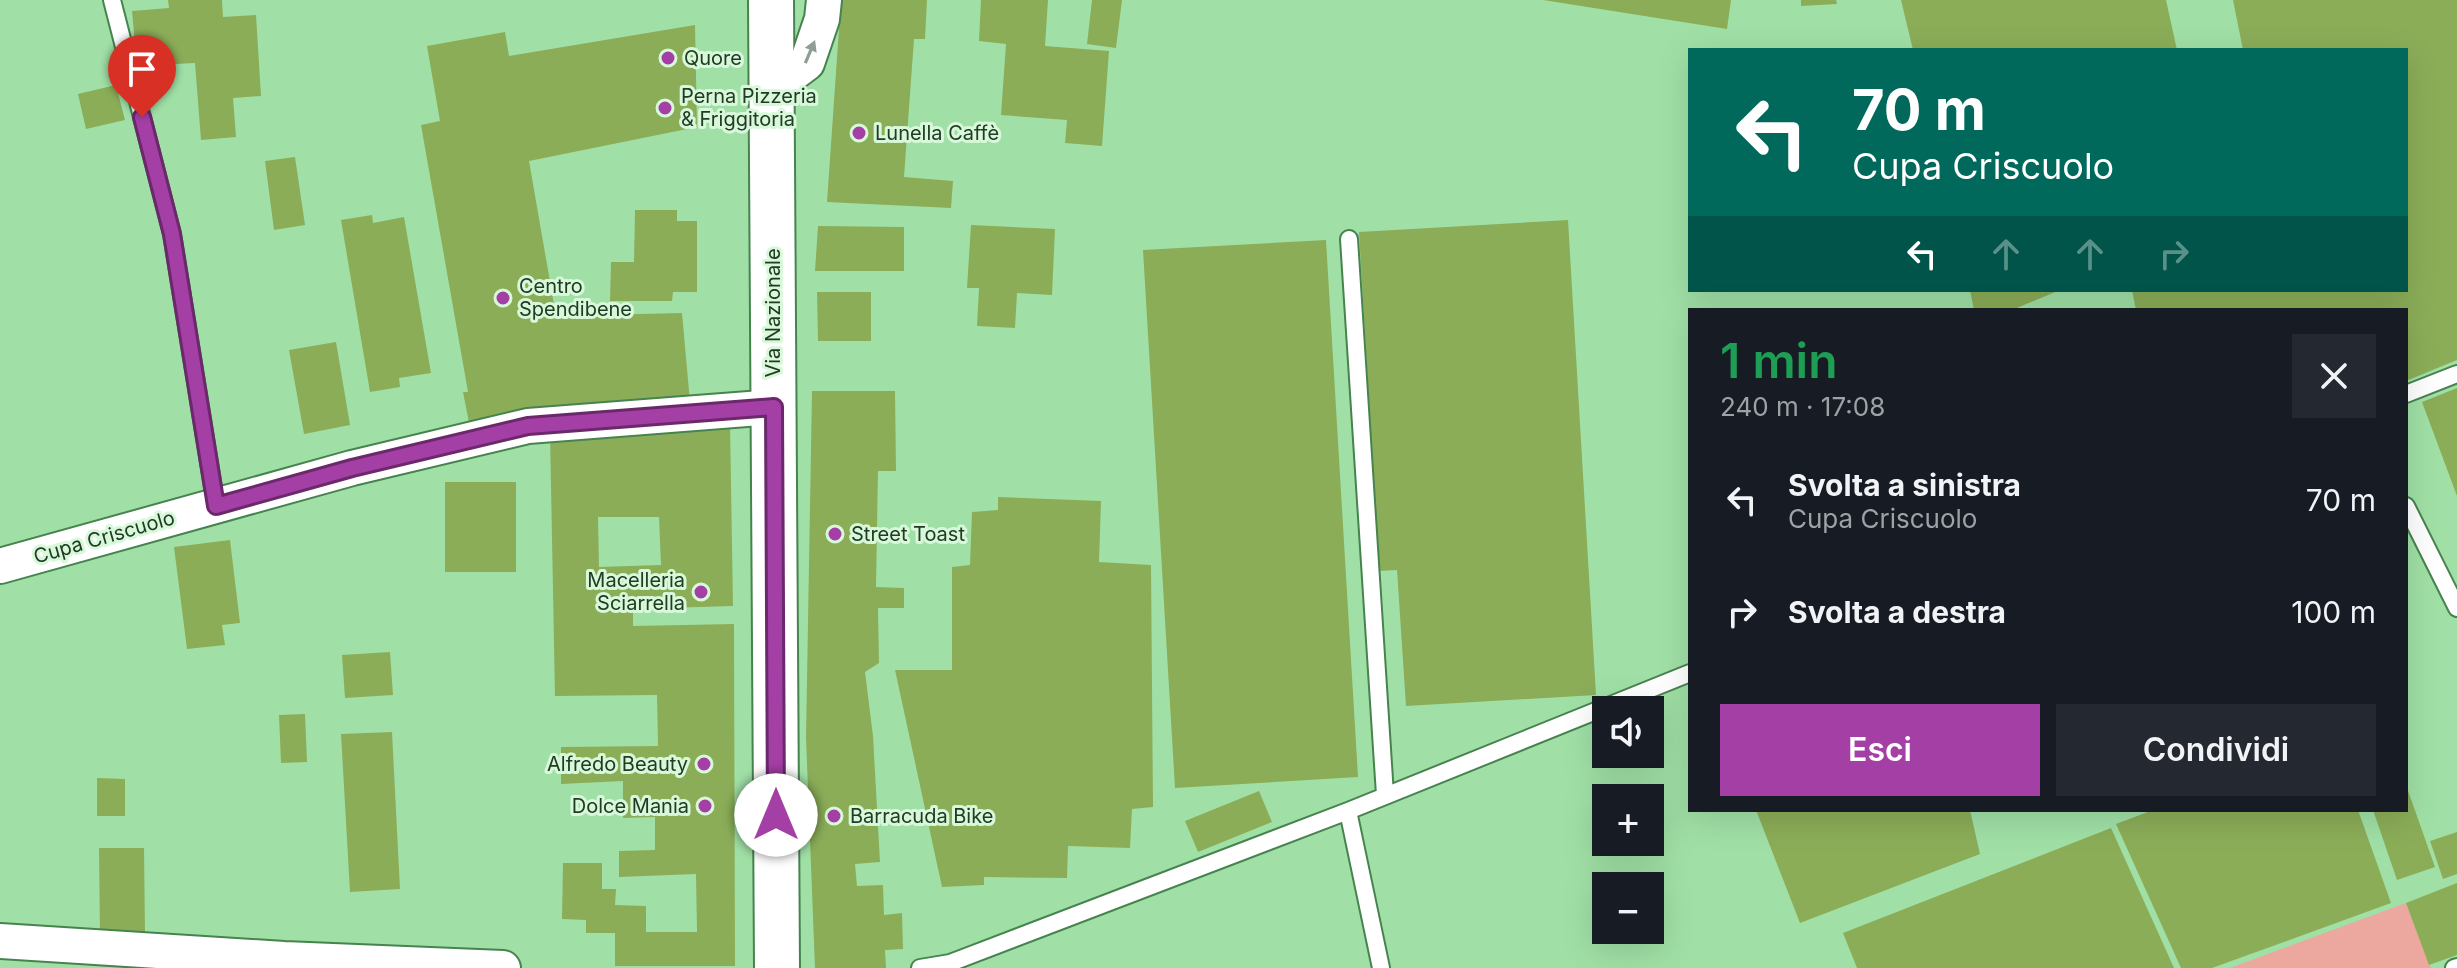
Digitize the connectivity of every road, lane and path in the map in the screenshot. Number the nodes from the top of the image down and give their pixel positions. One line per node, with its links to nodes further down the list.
1 (112, 0): 9 (lane)
2 (771, 0): 4 (main road, Via Nazionale)
3 (824, 0): 4 (street, one-way to 3)
4 (772, 89): 8 (main road, Via Nazionale)
5 (1349, 239): 14 (lane)
6 (2457, 374): 7 (lane)
7 (2408, 393)
8 (774, 407): 9 (street, Cupa Criscuolo); 18 (main road, Via Nazionale)
9 (216, 506): 11 (street, Cupa Criscuolo)
10 (2408, 510): 12 (lane)
11 (0, 566)
12 (2457, 608)
13 (1688, 674): 14 (lane)
14 (1385, 795): 15 (lane)
15 (1348, 811): 19 (lane); 20 (lane)
16 (0, 941): 17 (street)
17 (503, 968)
18 (777, 968)
19 (920, 968)
20 (1381, 968)

